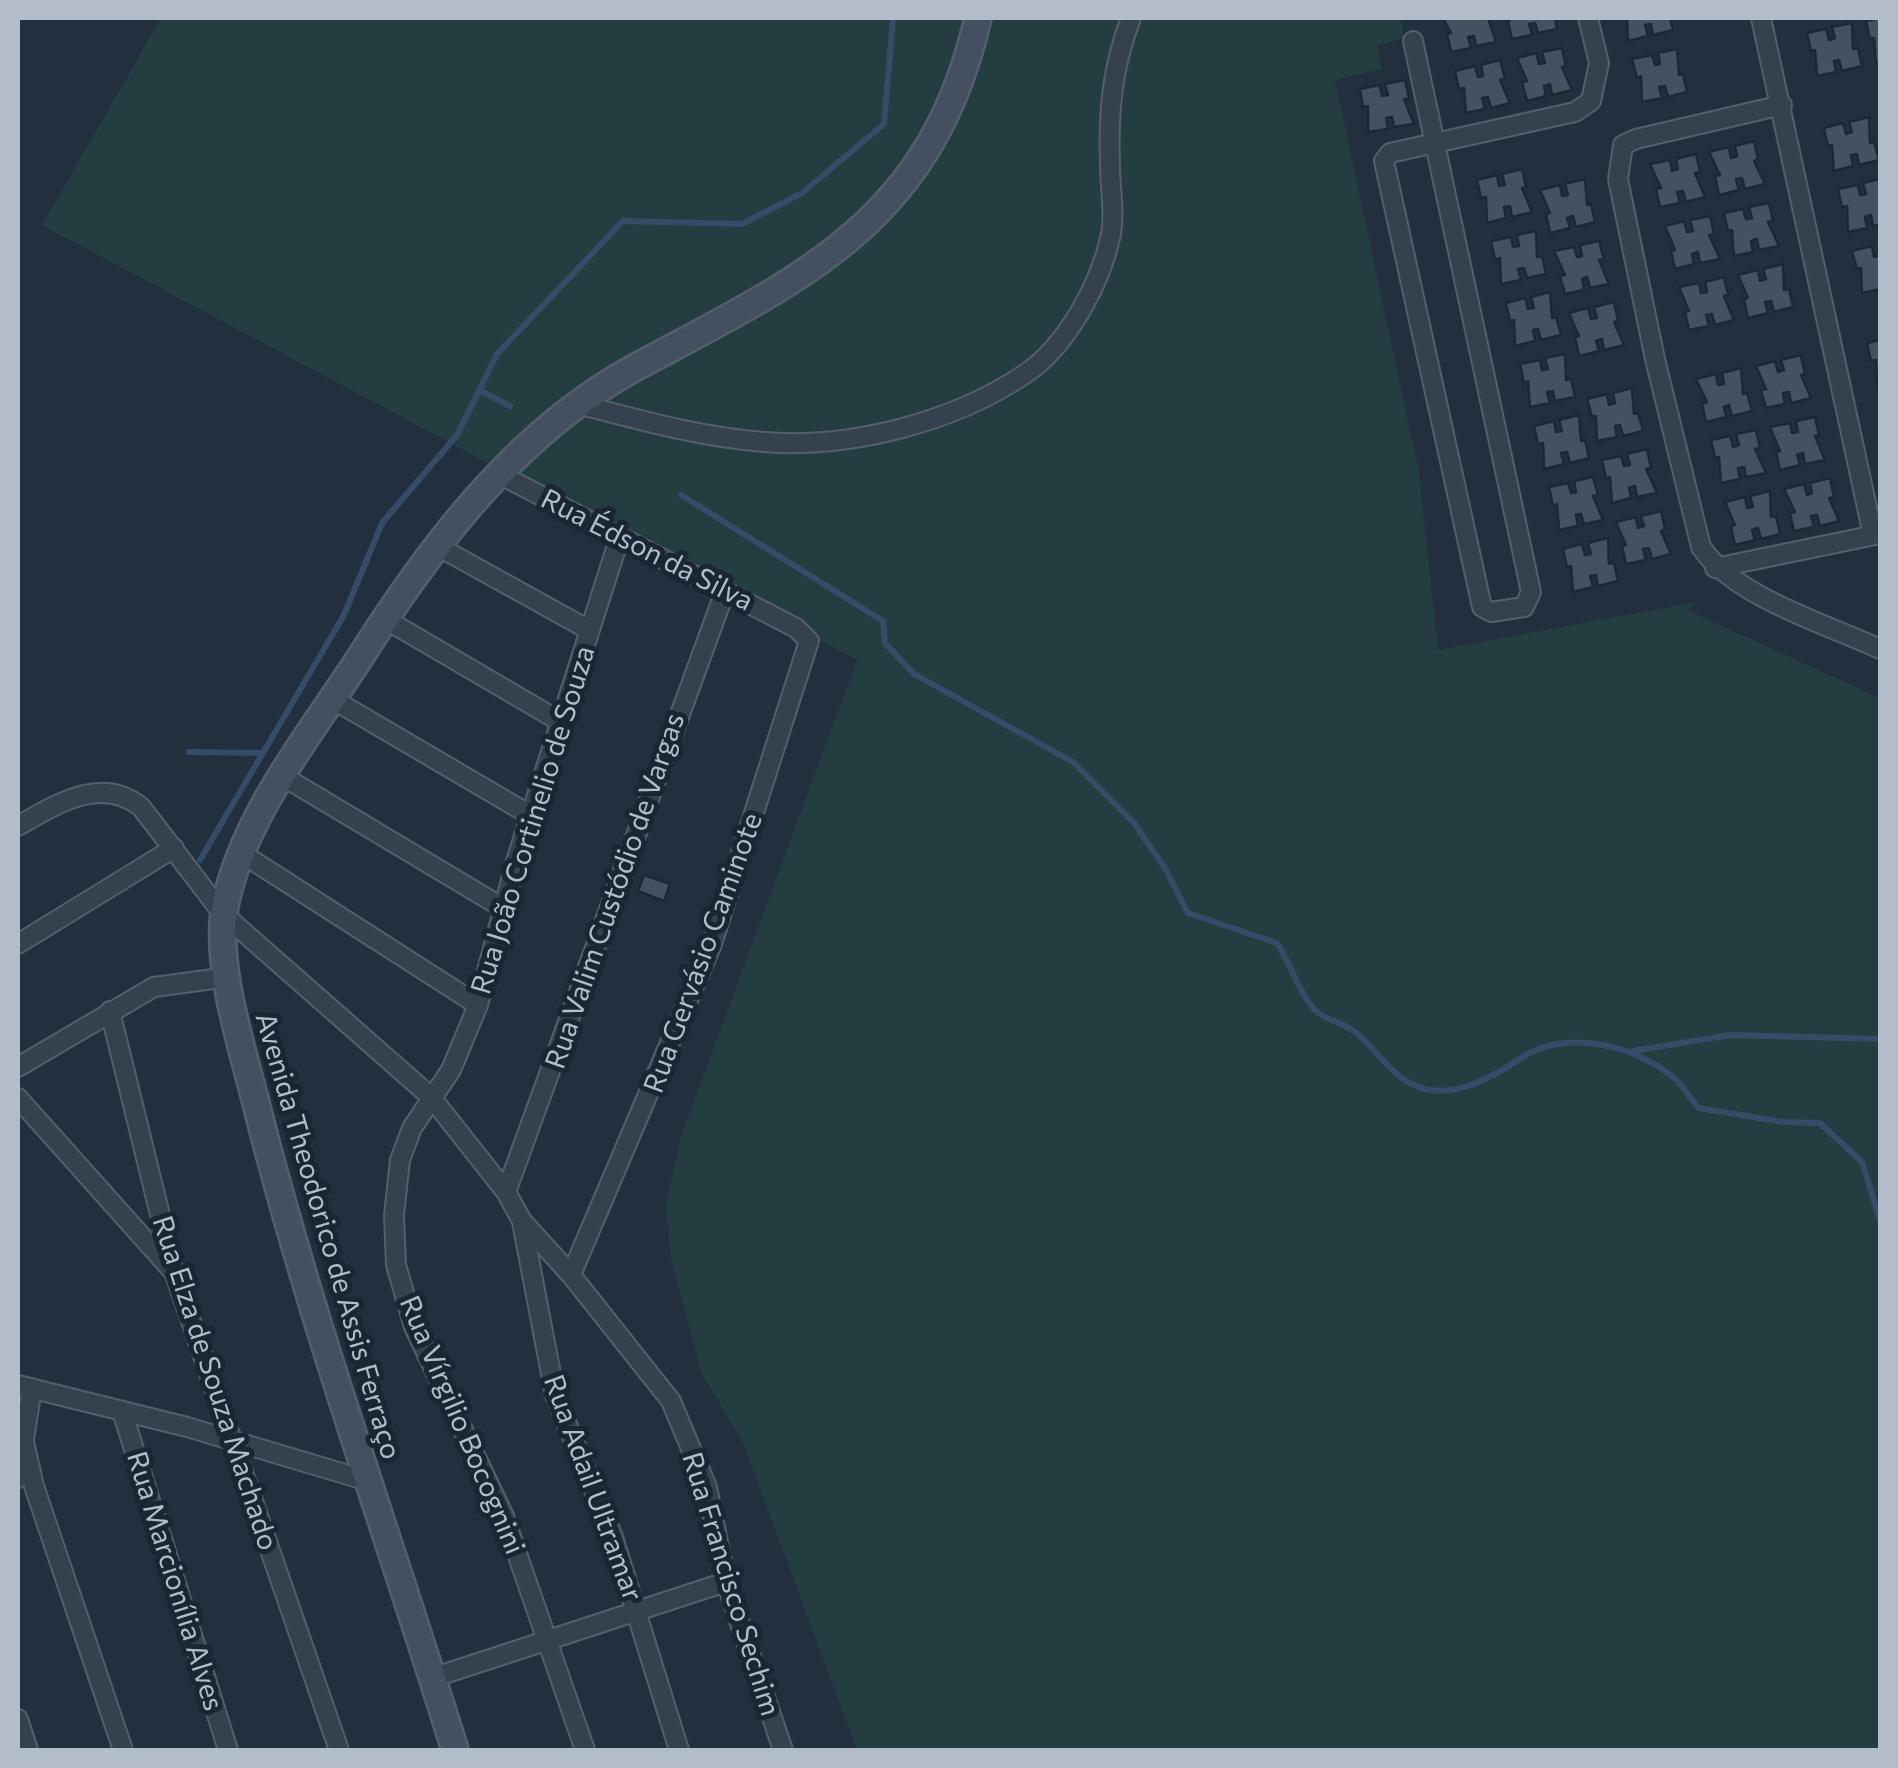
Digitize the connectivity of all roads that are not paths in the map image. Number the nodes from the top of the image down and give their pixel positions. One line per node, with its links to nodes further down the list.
1 (978, 18): 8 (street, Avenida Theodorico de Assis Ferraço)
2 (1131, 18): 8 (street)
3 (1588, 18): 7 (street)
4 (1761, 18): 6 (street)
5 (1413, 41): 7 (street)
6 (1782, 106): 10 (street); 13 (street)
7 (1434, 143): 7 (street)
8 (578, 404): 9 (street, Avenida Theodorico de Assis Ferraço)
9 (497, 473): 11 (street, Rua Édson da Silva); 12 (street, Avenida Theodorico de Assis Ferraço)
10 (1877, 534): 13 (street)
11 (620, 536): 14 (street, Rua Édson da Silva); 17 (street, Rua João Cortinelio de Souza)
12 (439, 546): 15 (street, Avenida Theodorico de Assis Ferraço); 17 (street)
13 (1714, 568): 18 (street)
14 (724, 591): 16 (street, Rua Édson da Silva); 35 (street, Rua Valim Custódio de Vargas)
15 (385, 619): 19 (street, Avenida Theodorico de Assis Ferraço); 20 (street)
16 (796, 628): 38 (street, Rua Gervásio Caminote)
17 (589, 630): 20 (street, Rua João Cortinelio de Souza)
18 (1880, 648)
19 (334, 700): 21 (street, Avenida Theodorico de Assis Ferraço); 22 (street)
20 (561, 722): 22 (street, Rua João Cortinelio de Souza)
21 (284, 778): 25 (street, Avenida Theodorico de Assis Ferraço); 26 (street)
22 (530, 815): 26 (street, Rua João Cortinelio de Souza)
23 (18, 826): 24 (street)
24 (174, 848): 27 (street); 28 (street)
25 (241, 853): 27 (street, Avenida Theodorico de Assis Ferraço); 30 (street)
26 (503, 908): 30 (street, Rua João Cortinelio de Souza)
27 (224, 914): 29 (street, Avenida Theodorico de Assis Ferraço); 33 (street)
28 (18, 944)
29 (228, 977): 31 (street); 44 (street, Avenida Theodorico de Assis Ferraço)
30 (478, 1005): 33 (street, Rua João Cortinelio de Souza)
31 (110, 1011): 32 (street); 37 (street, Rua Elza de Souza Machado)
32 (18, 1067)
33 (431, 1097): 35 (street); 47 (street, Rua Vírgilio Bocognini)
34 (18, 1098): 37 (street)
35 (506, 1192): 36 (street)
36 (522, 1221): 38 (street, Rua Francisco Sechim); 46 (street, Rua Adail Ultramar)
37 (174, 1272): 42 (street, Rua Elza de Souza Machado)
38 (571, 1274): 45 (street, Rua Francisco Sechim)
39 (25, 1386): 40 (street); 41 (street)
40 (122, 1411): 42 (street); 52 (street, Rua Marcionília Alves)
41 (22, 1434): 43 (street); 51 (street)
42 (231, 1444): 44 (street); 53 (street, Rua Elza de Souza Machado)
43 (18, 1478)
44 (365, 1480): 48 (street, Avenida Theodorico de Assis Ferraço)
45 (726, 1582): 46 (street); 57 (street, Rua Francisco Sechim)
46 (638, 1610): 47 (street); 56 (street, Rua Adail Ultramar)
47 (547, 1642): 48 (street); 55 (street, Rua Vírgilio Bocognini)
48 (432, 1678): 54 (street, Avenida Theodorico de Assis Ferraço)
49 (18, 1720): 50 (street)
50 (28, 1750)
51 (123, 1750)
52 (228, 1750)
53 (339, 1750)
54 (455, 1750)
55 (585, 1750)
56 (680, 1750)
57 (782, 1750)

